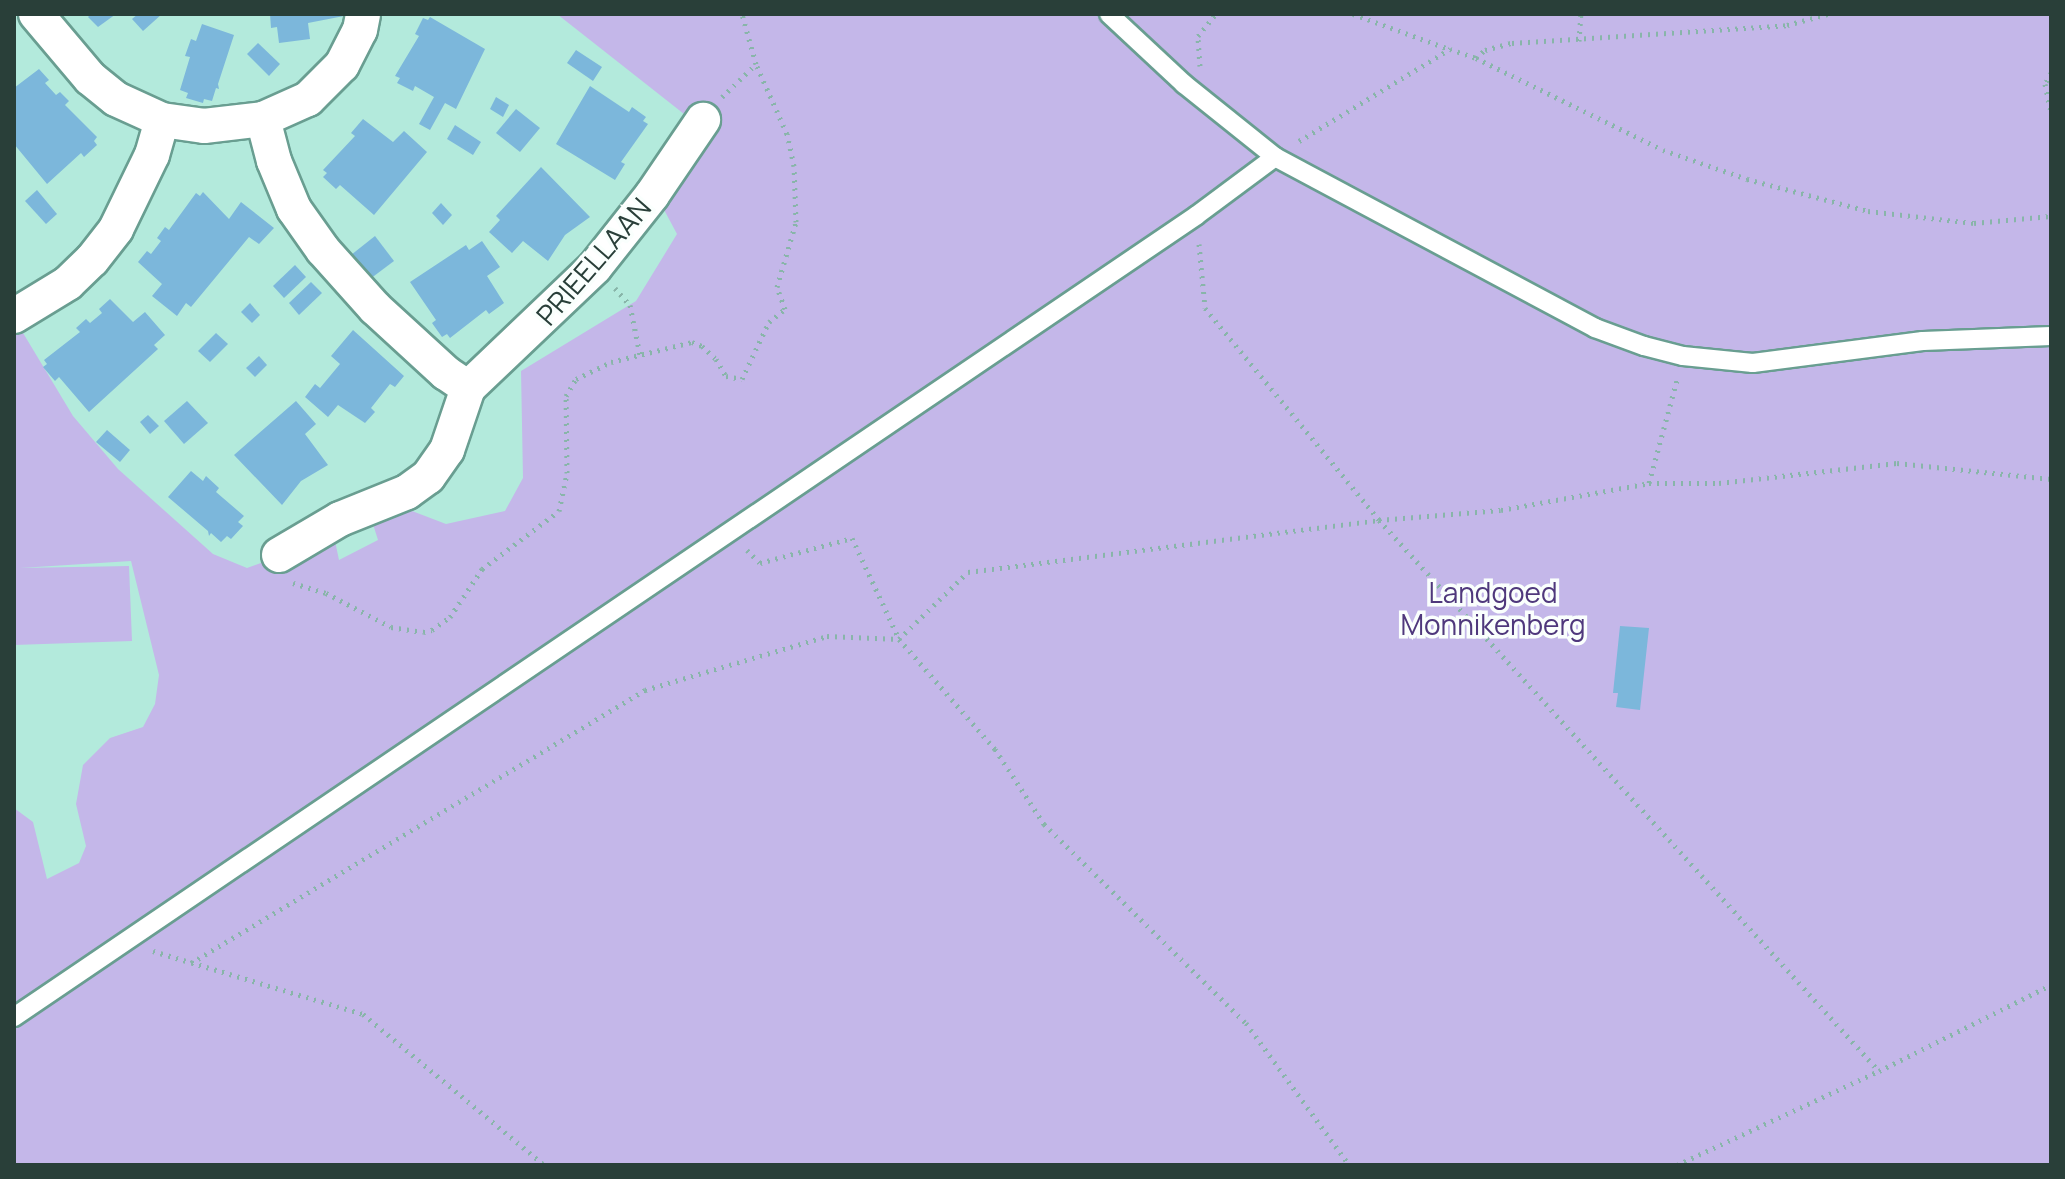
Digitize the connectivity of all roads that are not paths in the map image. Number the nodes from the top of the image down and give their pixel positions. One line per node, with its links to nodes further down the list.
1 (36, 14): 5 (street)
2 (363, 14): 4 (street)
3 (1109, 14): 7 (lane)
4 (263, 119): 5 (street); 10 (street)
5 (162, 120): 8 (street)
6 (703, 120): 10 (street, PRIEELLAAN)
7 (1275, 157): 9 (lane); 12 (lane)
8 (14, 316)
9 (2051, 336)
10 (468, 388): 11 (street, PRIEELLAAN)
11 (279, 555)
12 (14, 1017)

